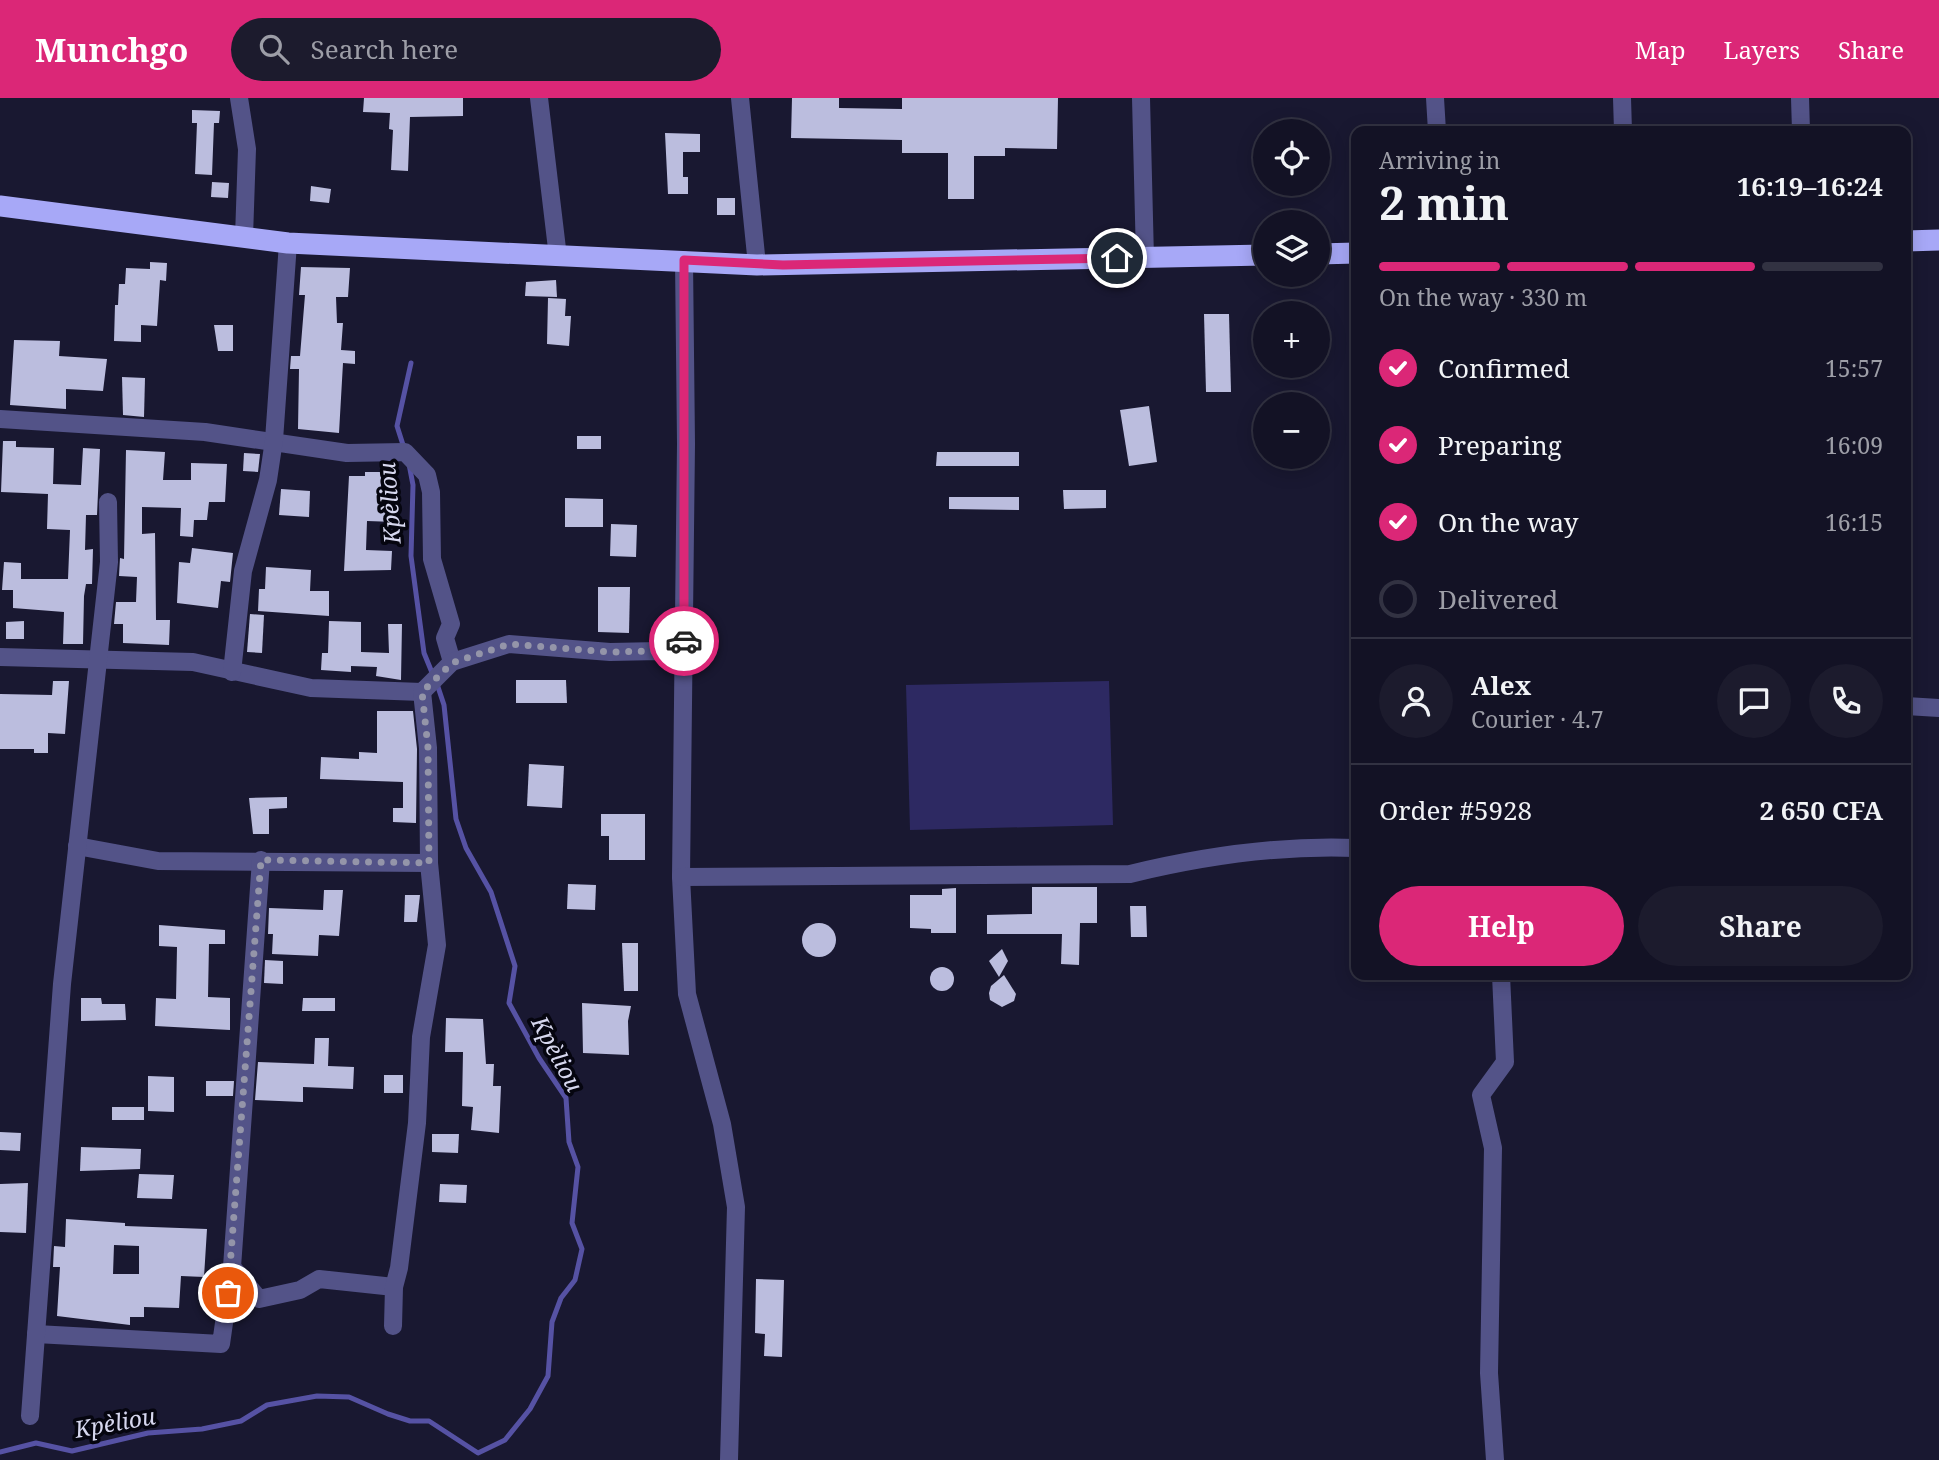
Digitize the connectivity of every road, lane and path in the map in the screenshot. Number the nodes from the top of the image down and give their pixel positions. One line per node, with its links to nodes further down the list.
1 (239, 98): 12 (street)
2 (539, 98): 19 (street)
3 (740, 98): 22 (street)
4 (1141, 98): 20 (street)
5 (1435, 98): 8 (street)
6 (1622, 98): 9 (street)
7 (1800, 98): 10 (street)
8 (1437, 126)
9 (1623, 126)
10 (1801, 126)
11 (0, 206): 12 (highway)
12 (244, 237): 15 (highway)
13 (1939, 240): 14 (highway)
14 (1911, 241)
15 (288, 243): 19 (highway); 24 (street)
16 (1351, 253): 17 (highway)
17 (1330, 254)
18 (1253, 255): 20 (highway)
19 (558, 257): 21 (highway)
20 (1145, 258): 22 (highway)
21 (684, 260): 22 (highway); 28 (street)
22 (757, 265)
23 (0, 419): 24 (street)
24 (274, 440): 29 (street); 30 (street)
25 (108, 502): 27 (street)
26 (0, 657): 27 (street)
27 (99, 662): 30 (street); 34 (street)
28 (683, 663): 29 (street); 38 (street)
29 (448, 667): 31 (street)
30 (232, 672): 31 (street)
31 (425, 689): 37 (street)
32 (1911, 706): 33 (street)
33 (1939, 708)
34 (77, 846): 36 (street); 43 (street)
35 (1351, 848): 38 (street)
36 (261, 860): 37 (street); 40 (street)
37 (429, 863): 41 (street)
38 (681, 877): 45 (street)
39 (1501, 980): 46 (street)
40 (232, 1267): 41 (street); 43 (street)
41 (394, 1287): 42 (street)
42 (393, 1326)
43 (36, 1334): 44 (street)
44 (30, 1416)
45 (729, 1460)
46 (1495, 1460)

